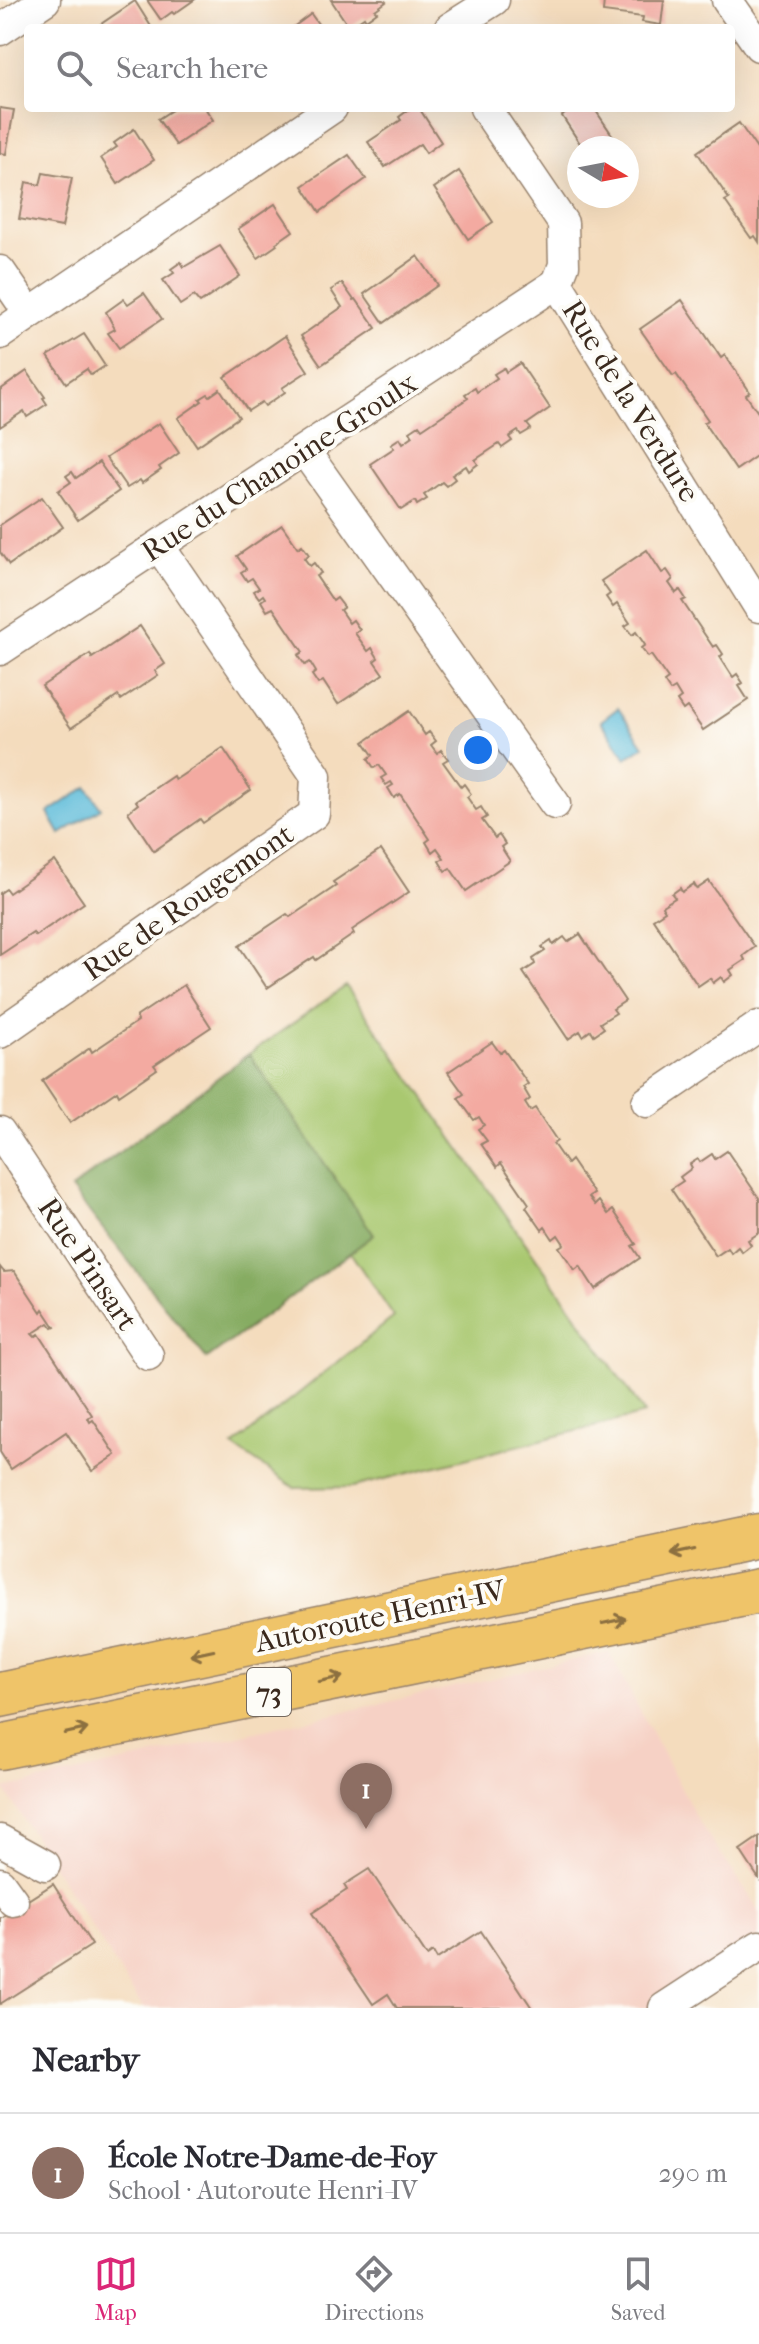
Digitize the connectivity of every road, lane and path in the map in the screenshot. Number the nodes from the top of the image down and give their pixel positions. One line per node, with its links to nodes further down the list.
1 (45, 0): 5 (street)
2 (494, 0): 4 (street)
3 (727, 0): 6 (street)
4 (456, 24)
5 (0, 30)
6 (759, 46)
7 (326, 112): 11 (street)
8 (488, 112): 10 (street, Rue de la Verdure)
9 (0, 271): 11 (street)
10 (557, 283): 13 (street, Rue du Chanoine-Groulx); 15 (street, Rue de la Verdure)
11 (29, 313): 12 (street)
12 (0, 334)
13 (304, 450): 14 (street, Rue du Chanoine-Groulx); 17 (street)
14 (159, 546): 16 (street, Rue du Chanoine-Groulx); 19 (street, Rue de Rougemont)
15 (759, 607)
16 (0, 650)
17 (555, 804)
18 (759, 1026): 20 (street)
19 (0, 1033)
20 (647, 1102)
21 (0, 1132): 22 (street, Rue Pinsart)
22 (148, 1355)
23 (759, 1536): 25 (highway, Autoroute Henri-IV / 73, one-way to 25)
24 (759, 1591): 26 (highway, Autoroute Henri-IV / 73, one-way to 24)
25 (0, 1695)
26 (0, 1747)
27 (0, 1840): 28 (street)
28 (45, 1865)
29 (759, 1946): 30 (street)
30 (664, 2008)

